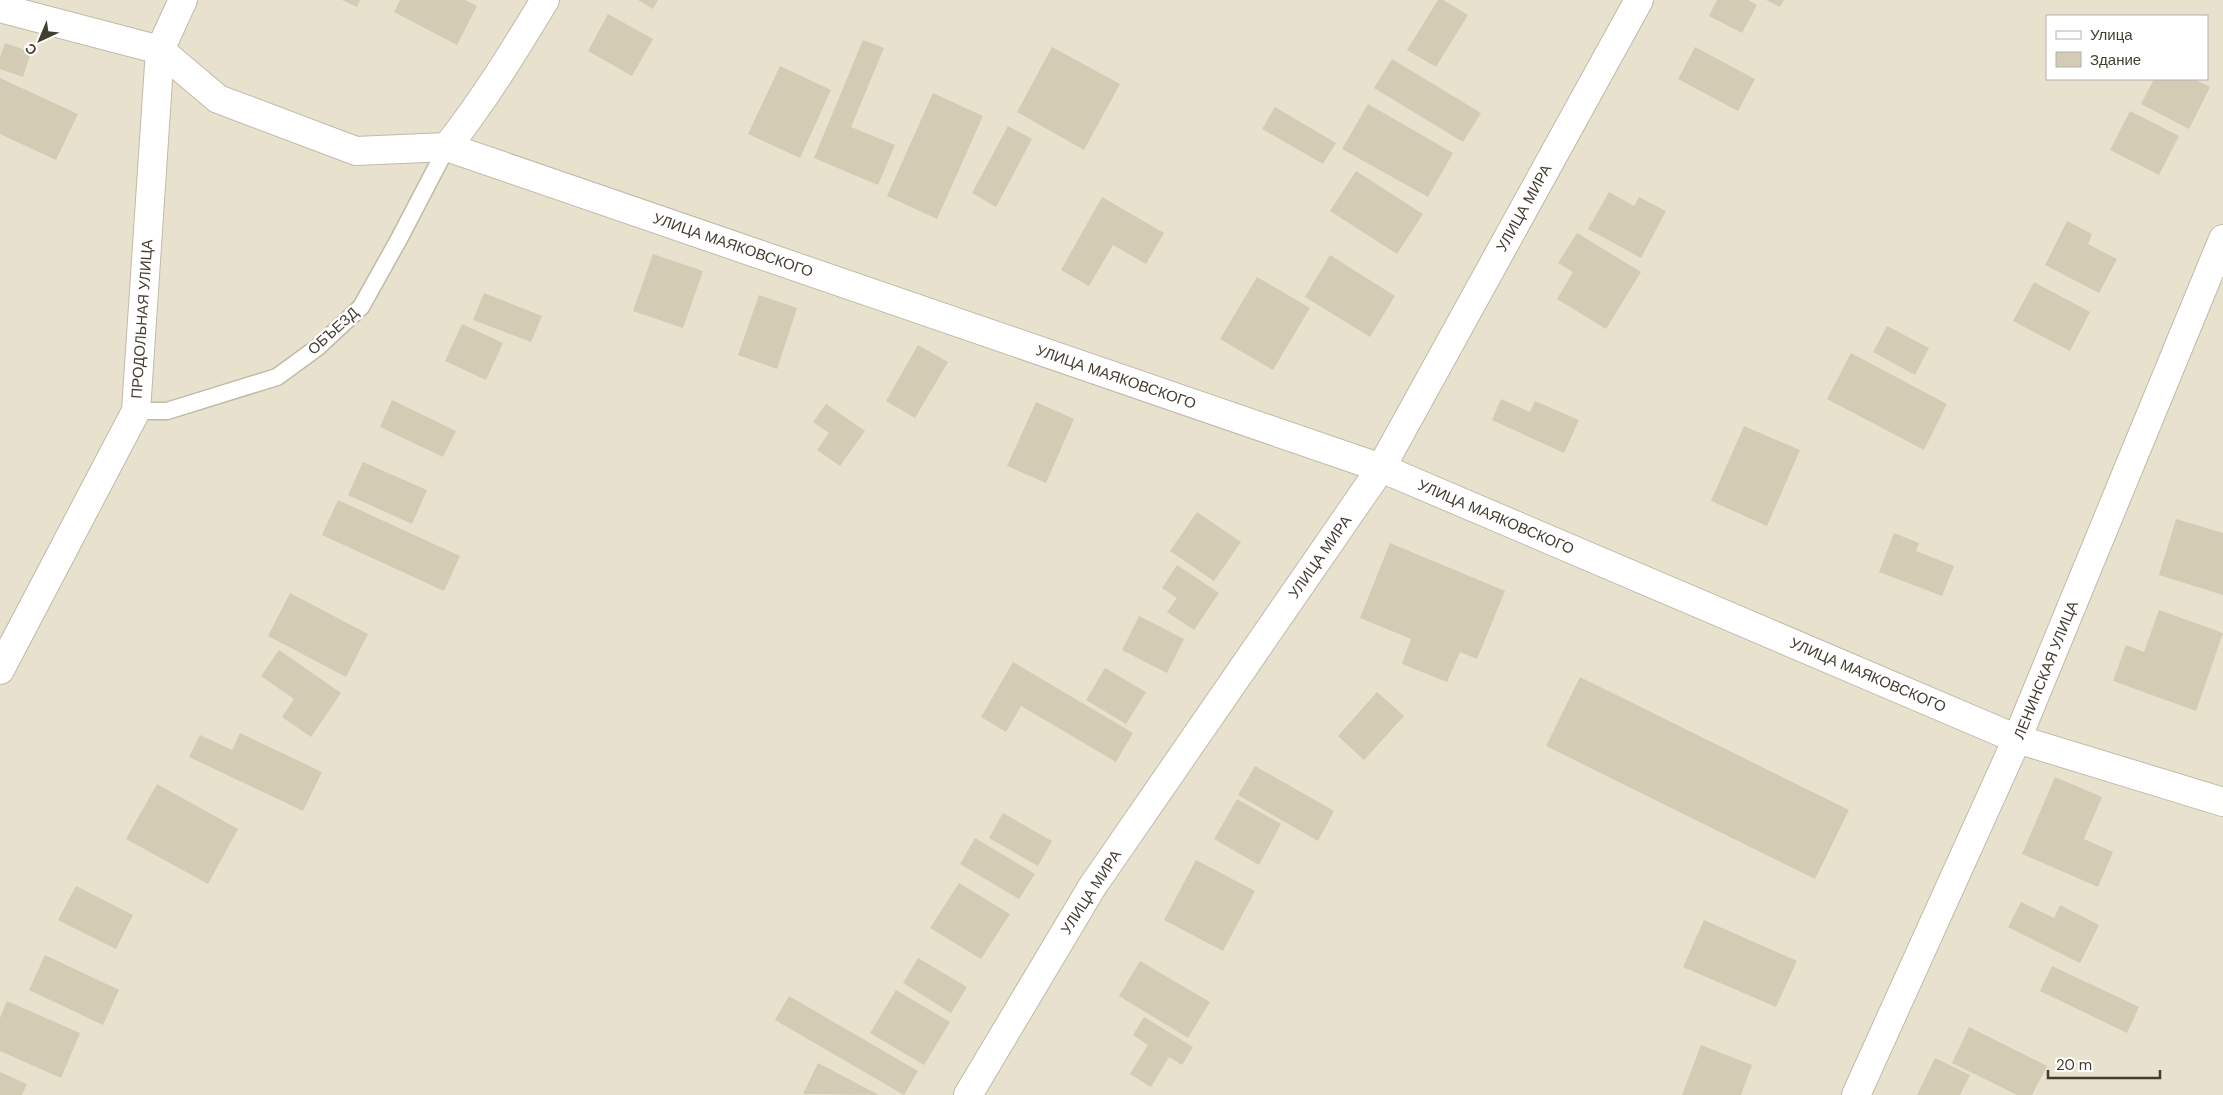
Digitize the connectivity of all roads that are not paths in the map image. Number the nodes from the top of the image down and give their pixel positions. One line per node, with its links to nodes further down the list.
1 (183, 0): 5 (street, ПРОДОЛЬНАЯ УЛИЦА)
2 (545, 0): 6 (street)
3 (1638, 0): 9 (street, УЛИЦА МИРА)
4 (0, 8): 5 (street, УЛИЦА МАЯКОВСКОГО)
5 (160, 50): 6 (street, УЛИЦА МАЯКОВСКОГО); 8 (street, ПРОДОЛЬНАЯ УЛИЦА)
6 (447, 147): 8 (lane, ОБЪЕЗД); 9 (street, УЛИЦА МАЯКОВСКОГО)
7 (2223, 239): 11 (street, ЛЕНИНСКАЯ УЛИЦА)
8 (136, 412): 10 (street, ПРОДОЛЬНАЯ УЛИЦА)
9 (1381, 468): 11 (street, УЛИЦА МАЯКОВСКОГО); 13 (street, УЛИЦА МИРА)
10 (0, 670)
11 (2017, 739): 12 (street, УЛИЦА МАЯКОВСКОГО); 14 (street, ЛЕНИНСКАЯ УЛИЦА)
12 (2223, 802)
13 (968, 1095)
14 (1856, 1095)

